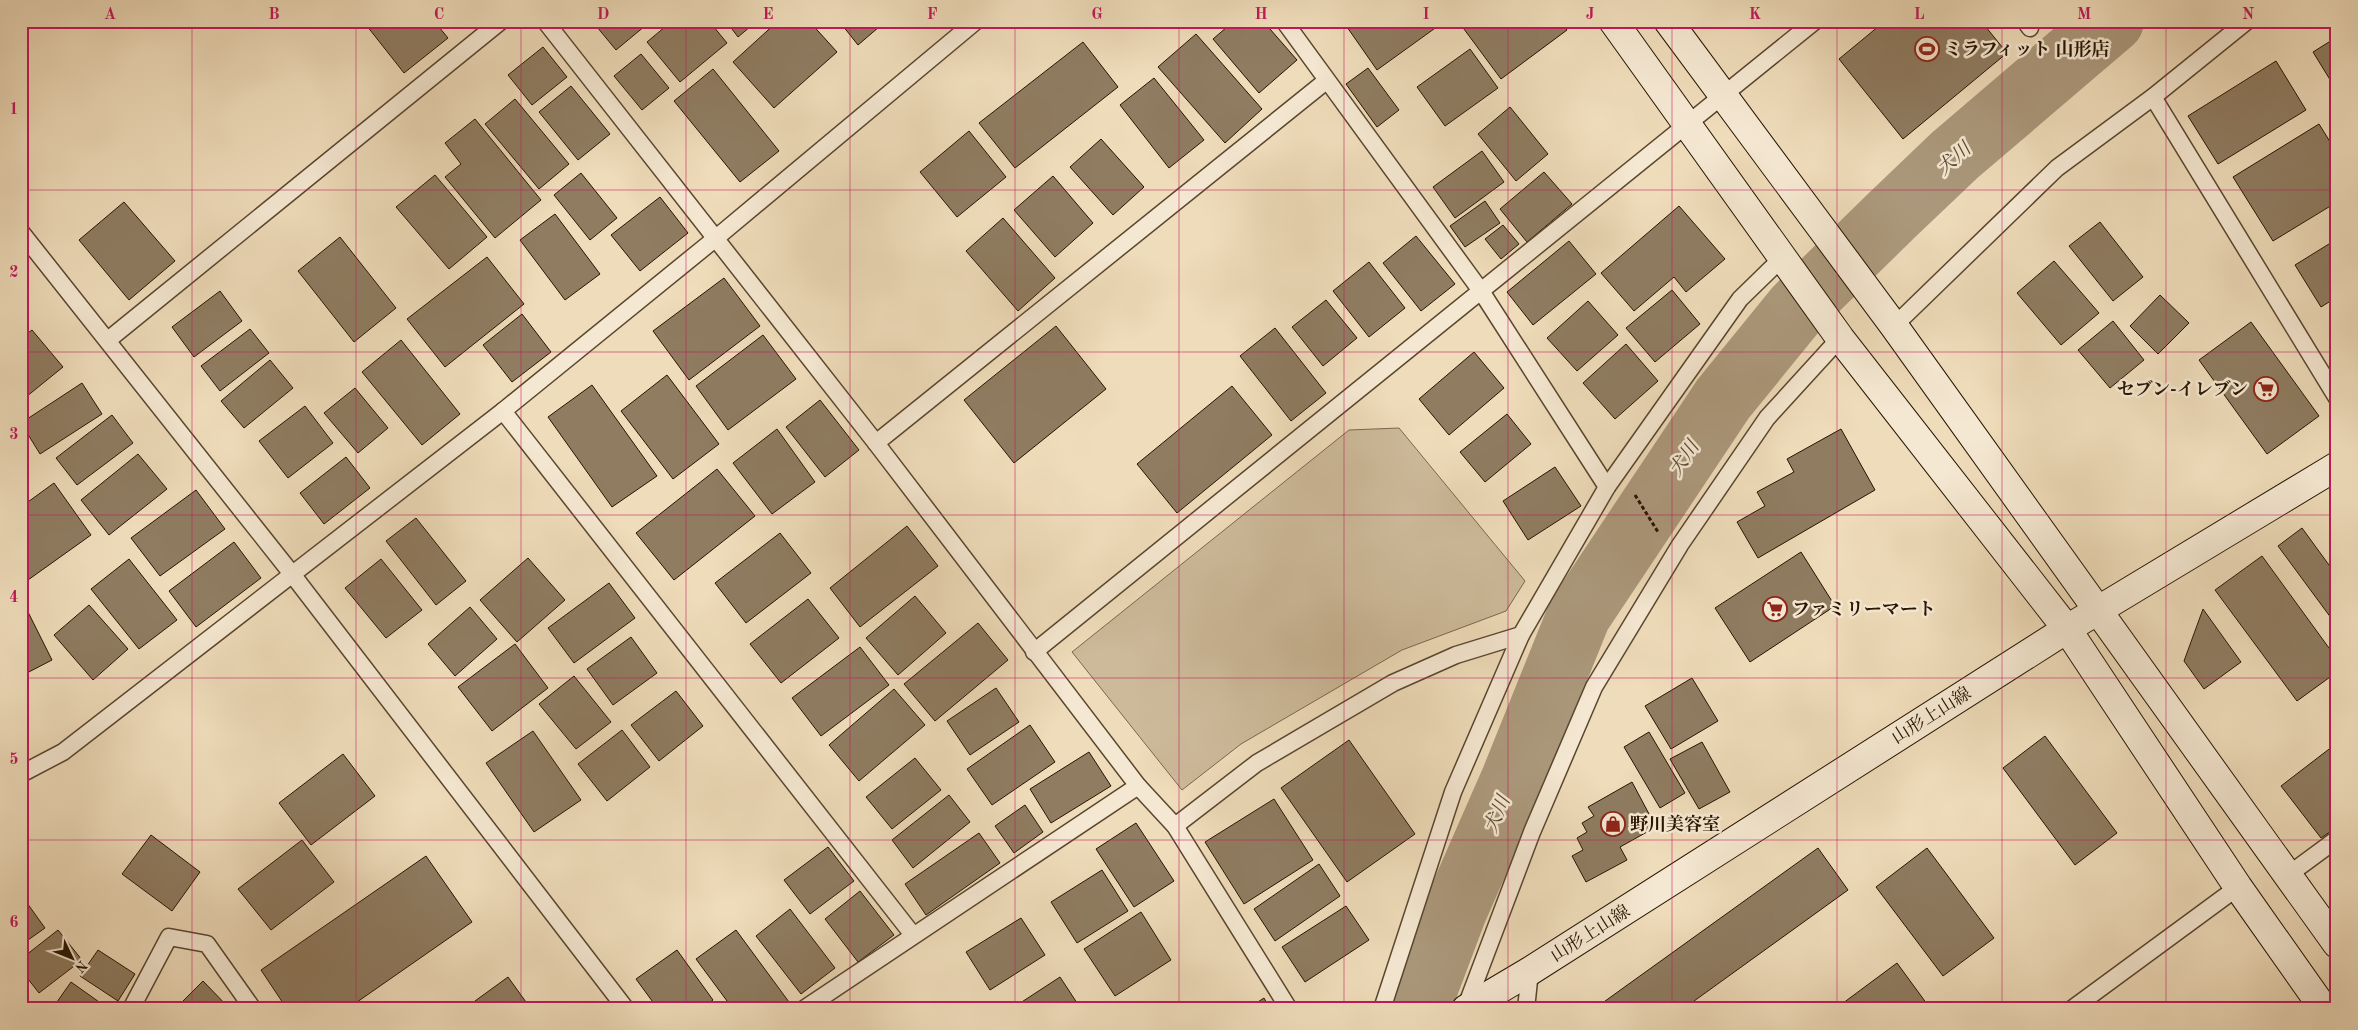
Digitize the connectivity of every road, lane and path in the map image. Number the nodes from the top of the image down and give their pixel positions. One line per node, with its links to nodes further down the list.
1 (501, 21): 19 (lane)
2 (545, 21): 14 (lane)
3 (976, 21): 14 (lane)
4 (1284, 21): 9 (lane)
5 (1613, 21): 12 (street)
6 (1668, 21): 10 (street)
7 (1815, 21): 10 (lane)
8 (2247, 21): 11 (lane)
9 (1326, 81): 16 (lane); 22 (lane)
10 (1722, 95): 12 (lane); 17 (street)
11 (2153, 97): 17 (lane); 20 (lane)
12 (1687, 126): 15 (street); 16 (lane)
13 (21, 232): 19 (lane)
14 (716, 238): 21 (lane); 22 (lane)
15 (1782, 258): 18 (street); 24 (lane)
16 (1481, 291): 24 (lane); 31 (lane)
17 (1894, 326): 28 (street)
18 (1837, 335): 29 (street); 47 (lane)
19 (108, 340): 27 (lane)
20 (2337, 398)
21 (503, 411): 27 (lane); 38 (lane)
22 (876, 443): 31 (lane)
23 (2337, 466): 28 (street, 山形上山線)
24 (1606, 487): 30 (lane)
25 (1630, 488): 26 (path)
26 (1662, 537)
27 (292, 574): 32 (lane); 43 (lane)
28 (2098, 612): 29 (street, 山形上山線); 36 (street)
29 (2067, 629): 37 (street); 40 (street, 山形上山線)
30 (1521, 635): 34 (lane); 46 (lane)
31 (1034, 652): 33 (lane)
32 (21, 774)
33 (1138, 786): 34 (lane); 38 (lane)
34 (1175, 826): 45 (lane)
35 (2337, 839): 36 (lane)
36 (2288, 875): 39 (street)
37 (2238, 887): 49 (lane); 50 (street)
38 (913, 935): 44 (lane)
39 (2337, 944)
40 (1530, 971): 47 (street, 山形上山線); 48 (lane)
41 (131, 1009): 42 (lane)
42 (253, 1009)
43 (626, 1009)
44 (804, 1009)
45 (1289, 1009)
46 (1382, 1009)
47 (1466, 1009)
48 (1526, 1009)
49 (2072, 1009)
50 (2324, 1009)

